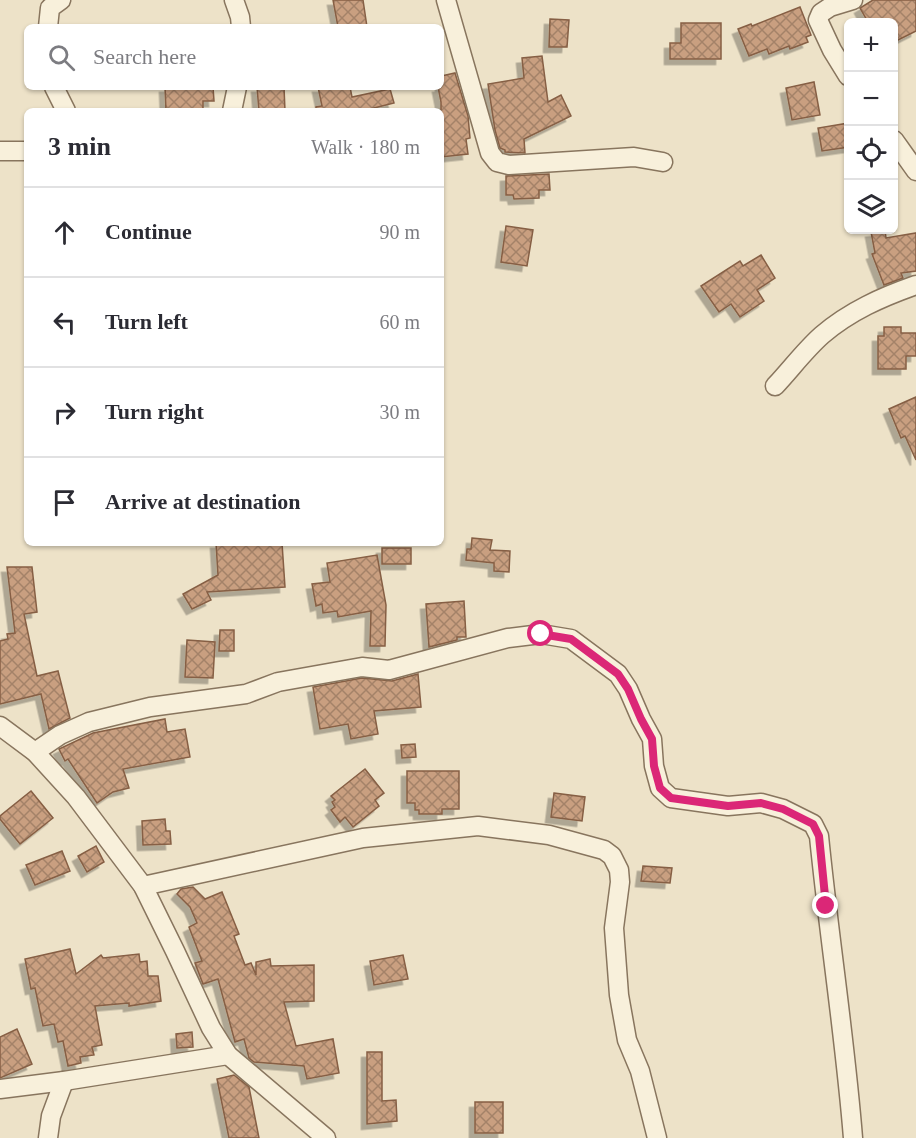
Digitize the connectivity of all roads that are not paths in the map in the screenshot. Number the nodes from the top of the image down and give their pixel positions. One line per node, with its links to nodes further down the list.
1 (62, 0): 5 (street)
2 (234, 0): 6 (street)
3 (446, 0): 15 (street)
4 (853, 0): 7 (street)
5 (48, 24)
6 (241, 24)
7 (846, 72)
8 (56, 90): 10 (street)
9 (236, 90): 11 (street)
10 (64, 108)
11 (233, 108)
12 (898, 146): 16 (street)
13 (0, 151): 14 (street)
14 (24, 151)
15 (663, 162)
16 (916, 171)
17 (916, 285): 18 (street)
18 (775, 386)
19 (0, 726): 20 (street)
20 (34, 752): 21 (street); 28 (street)
21 (143, 886): 22 (street); 27 (street)
22 (228, 1056): 23 (street); 26 (street)
23 (64, 1081): 24 (street); 25 (street)
24 (0, 1089)
25 (48, 1138)
26 (326, 1138)
27 (657, 1138)
28 (853, 1138)

